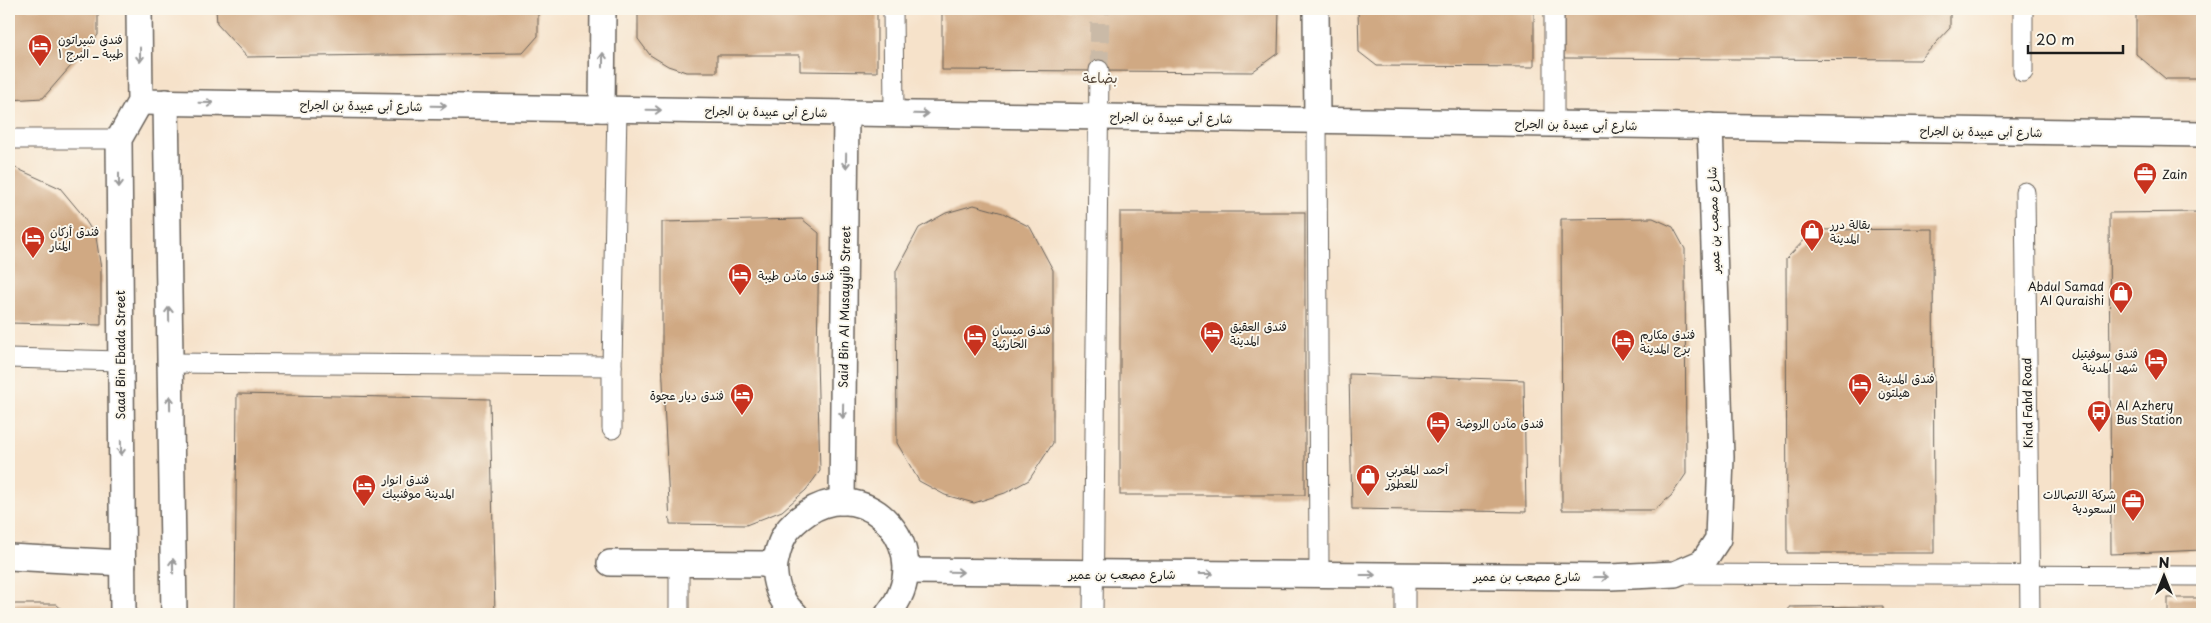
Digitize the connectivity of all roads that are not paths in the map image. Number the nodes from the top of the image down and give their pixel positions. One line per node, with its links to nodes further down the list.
1 (140, 9): 9 (street, one-way to 9)
2 (603, 9): 11 (street, one-way to 2)
3 (893, 9): 13 (street)
4 (1316, 9): 15 (street)
5 (1554, 9): 16 (street)
6 (2023, 9): 8 (street)
7 (1099, 70): 14 (street)
8 (2023, 72)
9 (140, 102): 10 (street, شارع أبى عبيدة بن الجراح); 20 (street, Saad Bin Ebada Street)
10 (166, 102): 11 (street, شارع أبى عبيدة بن الجراح, one-way to 11); 24 (street, one-way to 10)
11 (609, 109): 12 (street, شارع أبى عبيدة بن الجراح, one-way to 12); 25 (street)
12 (846, 113): 13 (street, شارع أبى عبيدة بن الجراح); 27 (street, Said Bin Al Musayyib Street, one-way to 27)
13 (894, 113): 14 (street, شارع أبى عبيدة بن الجراح, one-way to 14)
14 (1097, 116): 15 (street, شارع أبى عبيدة بن الجراح); 34 (street)
15 (1317, 120): 16 (street, شارع أبى عبيدة بن الجراح); 36 (street)
16 (1554, 123): 17 (street, شارع أبى عبيدة بن الجراح)
17 (1710, 126): 18 (street, شارع أبى عبيدة بن الجراح); 35 (street, شارع مصعب بن عمير)
18 (2202, 134)
19 (9, 139): 20 (street)
20 (119, 139): 23 (street, Saad Bin Ebada Street, one-way to 23)
21 (2024, 192): 39 (street, Kind Fahd Road)
22 (9, 358): 23 (street)
23 (120, 361): 29 (street, Saad Bin Ebada Street, one-way to 29)
24 (170, 363): 25 (street); 41 (street, one-way to 24)
25 (612, 366): 26 (street)
26 (612, 429)
27 (842, 502): 32 (street); 33 (street)
28 (9, 557): 29 (street)
29 (123, 563): 40 (street, Saad Bin Ebada Street)
30 (610, 563): 31 (street)
31 (679, 563): 32 (street); 42 (street)
32 (774, 564): 43 (street)
33 (907, 571): 34 (street, شارع مصعب بن عمير, one-way to 34); 44 (street)
34 (1093, 574): 36 (street, شارع مصعب بن عمير, one-way to 36); 45 (street)
35 (1675, 574): 37 (street, شارع مصعب بن عمير, one-way to 35); 39 (street)
36 (1319, 575): 37 (street, شارع مصعب بن عمير, one-way to 37)
37 (1405, 575): 46 (street)
38 (2202, 576): 39 (street)
39 (2029, 577): 47 (street, Kind Fahd Road)
40 (123, 614)
41 (174, 614)
42 (680, 614)
43 (795, 614)
44 (888, 614)
45 (1093, 614)
46 (1404, 614)
47 (2030, 614)

